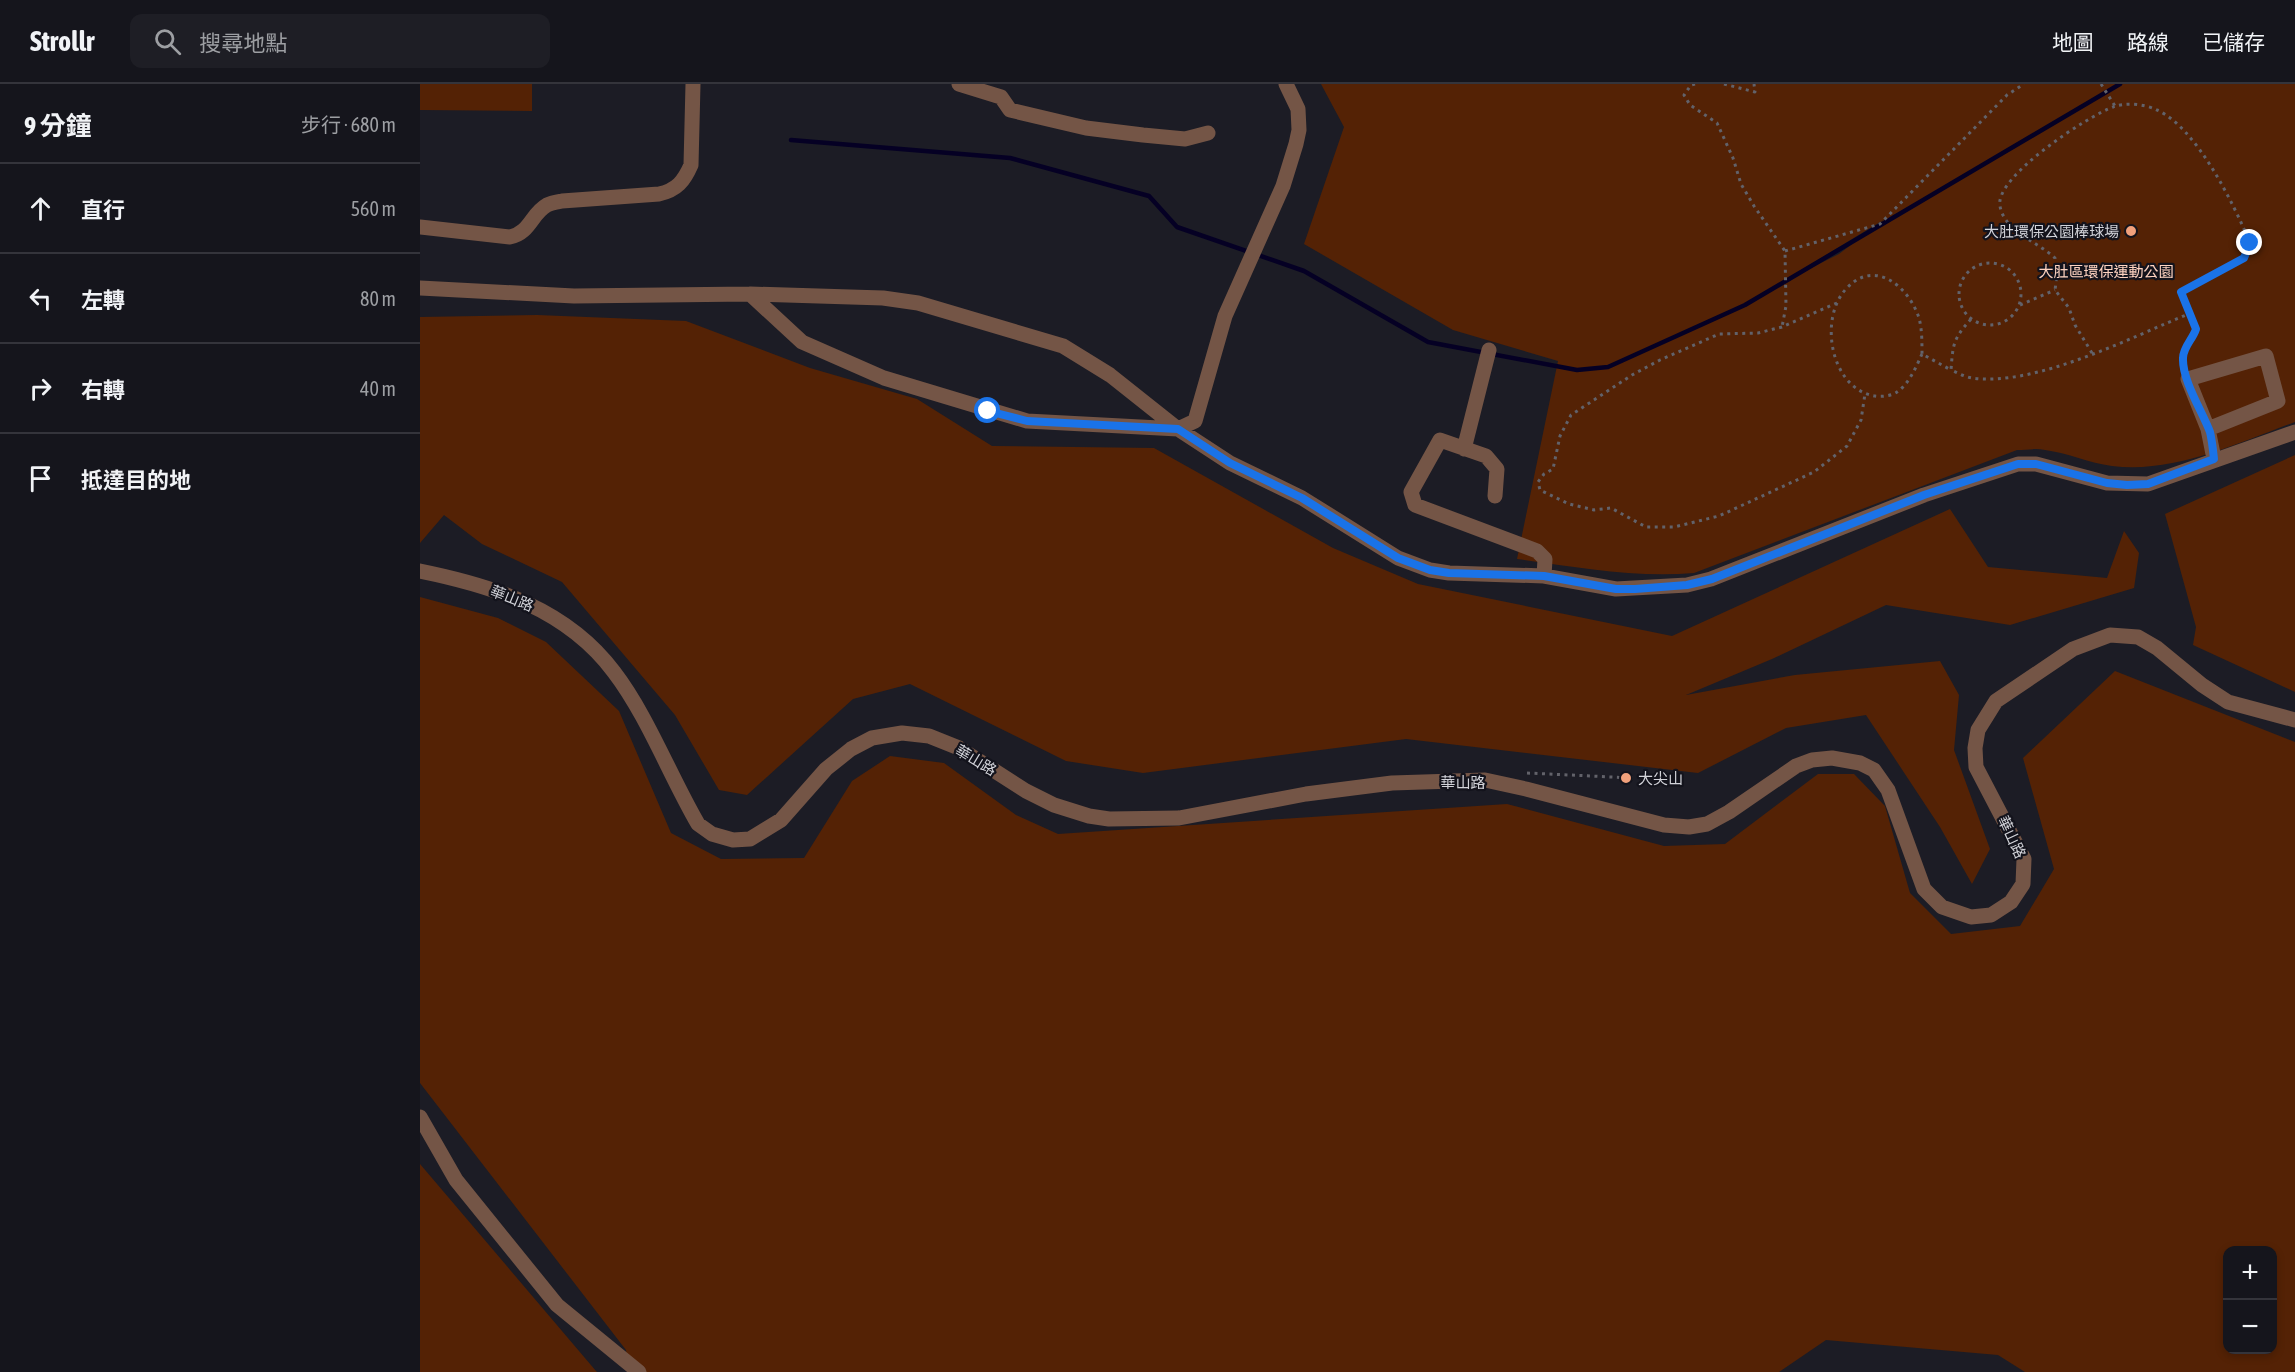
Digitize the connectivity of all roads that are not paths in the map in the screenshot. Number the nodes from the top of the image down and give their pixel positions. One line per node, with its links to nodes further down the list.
1 (693, 84): 5 (street)
2 (959, 84): 4 (street)
3 (1286, 84): 9 (street)
4 (1208, 133)
5 (420, 227)
6 (420, 288): 7 (street)
7 (750, 294): 9 (street); 9 (street)
8 (1489, 350): 12 (street)
9 (1178, 429): 16 (street)
10 (2208, 429): 10 (street); 13 (street)
11 (2295, 432): 13 (street)
12 (1464, 449): 14 (street); 16 (street)
13 (2214, 459): 16 (street)
14 (1495, 496)
15 (420, 570): 17 (street, 華山路)
16 (1544, 576)
17 (2295, 720)
18 (420, 1117): 19 (street)
19 (639, 1372)

